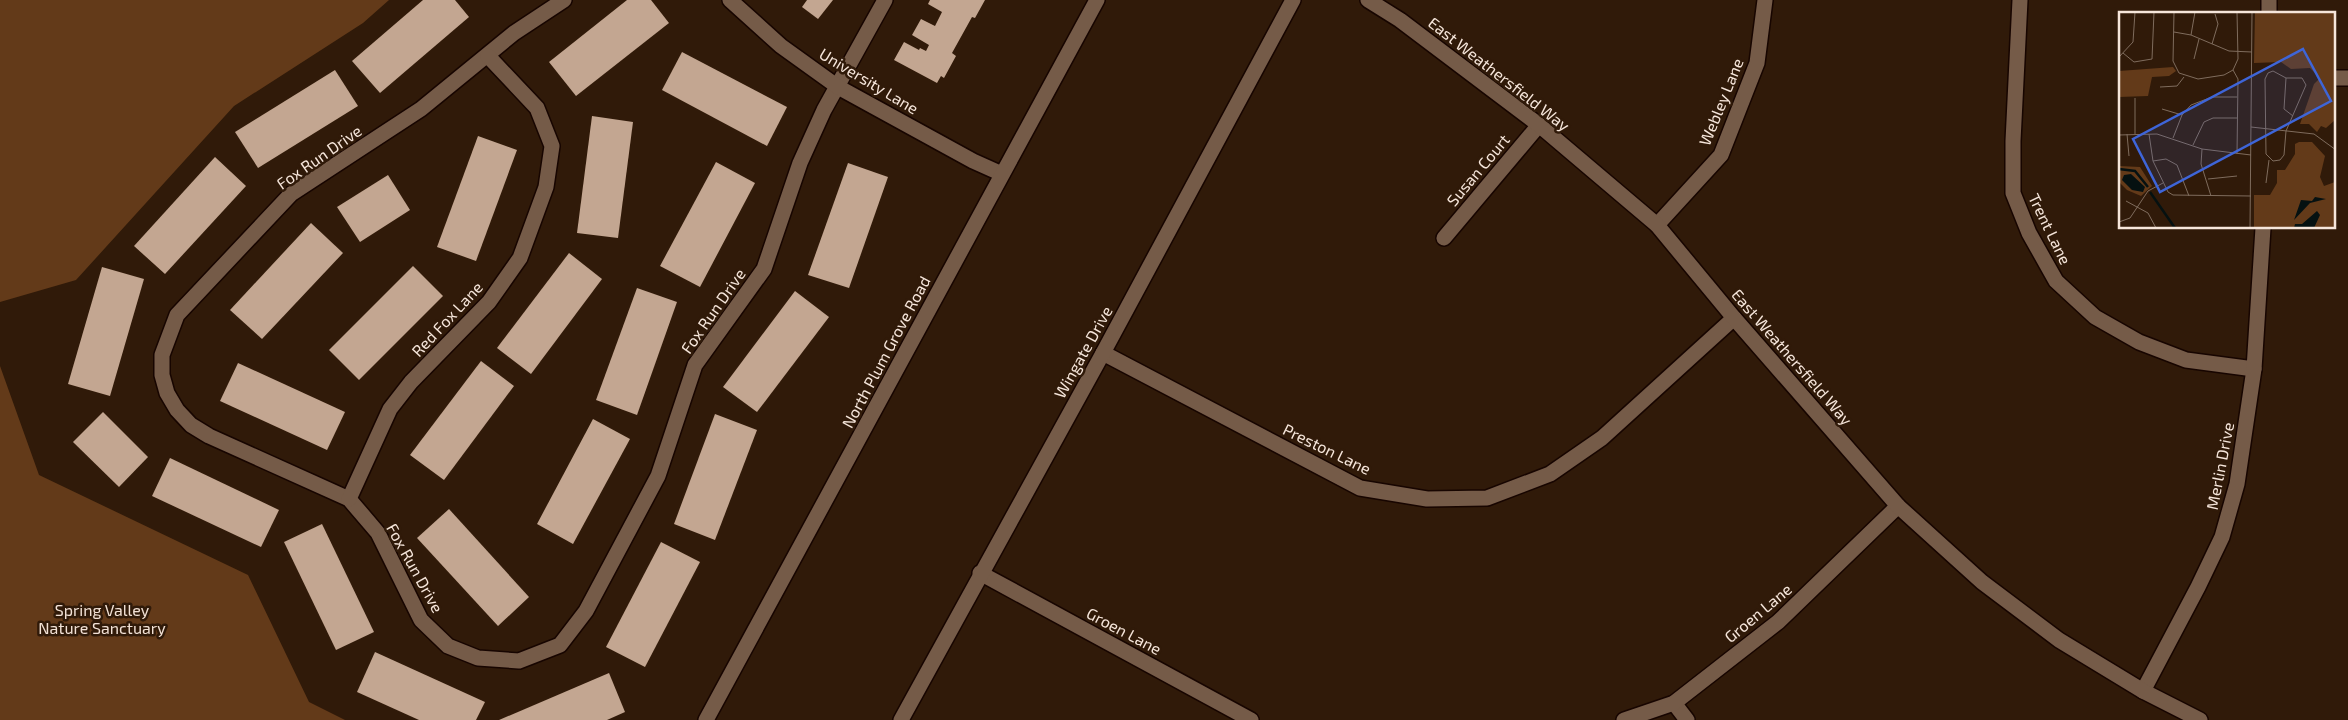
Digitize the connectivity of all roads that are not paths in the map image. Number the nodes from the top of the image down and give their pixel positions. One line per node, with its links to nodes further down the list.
1 (564, 0): 9 (street, Fox Run Drive)
2 (730, 0): 10 (street, University Lane)
3 (885, 0): 10 (street, Fox Run Drive)
4 (1097, 0): 12 (street, North Plum Grove Road)
5 (1293, 0): 17 (street, Wingate Drive)
6 (1368, 0): 11 (street, East Weathersfield Way)
7 (1765, 0): 13 (street, Webley Lane)
8 (2020, 0): 18 (street, Trent Lane)
9 (488, 56): 19 (street, Red Fox Lane); 19 (street, Fox Run Drive)
10 (838, 87): 12 (street, University Lane); 19 (street, Fox Run Drive)
11 (1539, 125): 13 (street, East Weathersfield Way); 15 (street, Susan Court)
12 (1002, 174): 24 (street, North Plum Grove Road)
13 (1657, 225): 16 (street, East Weathersfield Way)
14 (2263, 229): 18 (street, Merlin Drive)
15 (1444, 238)
16 (1734, 318): 17 (street, Preston Lane); 20 (street, East Weathersfield Way)
17 (1103, 352): 21 (street, Wingate Drive)
18 (2254, 369): 22 (street, Merlin Drive)
19 (349, 499)
20 (1898, 506): 22 (street, East Weathersfield Way); 23 (street, Groen Lane)
21 (980, 574): 25 (street, Wingate Drive); 26 (street, Groen Lane)
22 (2143, 691): 29 (street, East Weathersfield Way)
23 (1674, 703): 27 (street, Groen Lane); 28 (street)
24 (706, 720)
25 (901, 720)
26 (1251, 720)
27 (1624, 720)
28 (1687, 720)
29 (2200, 720)

